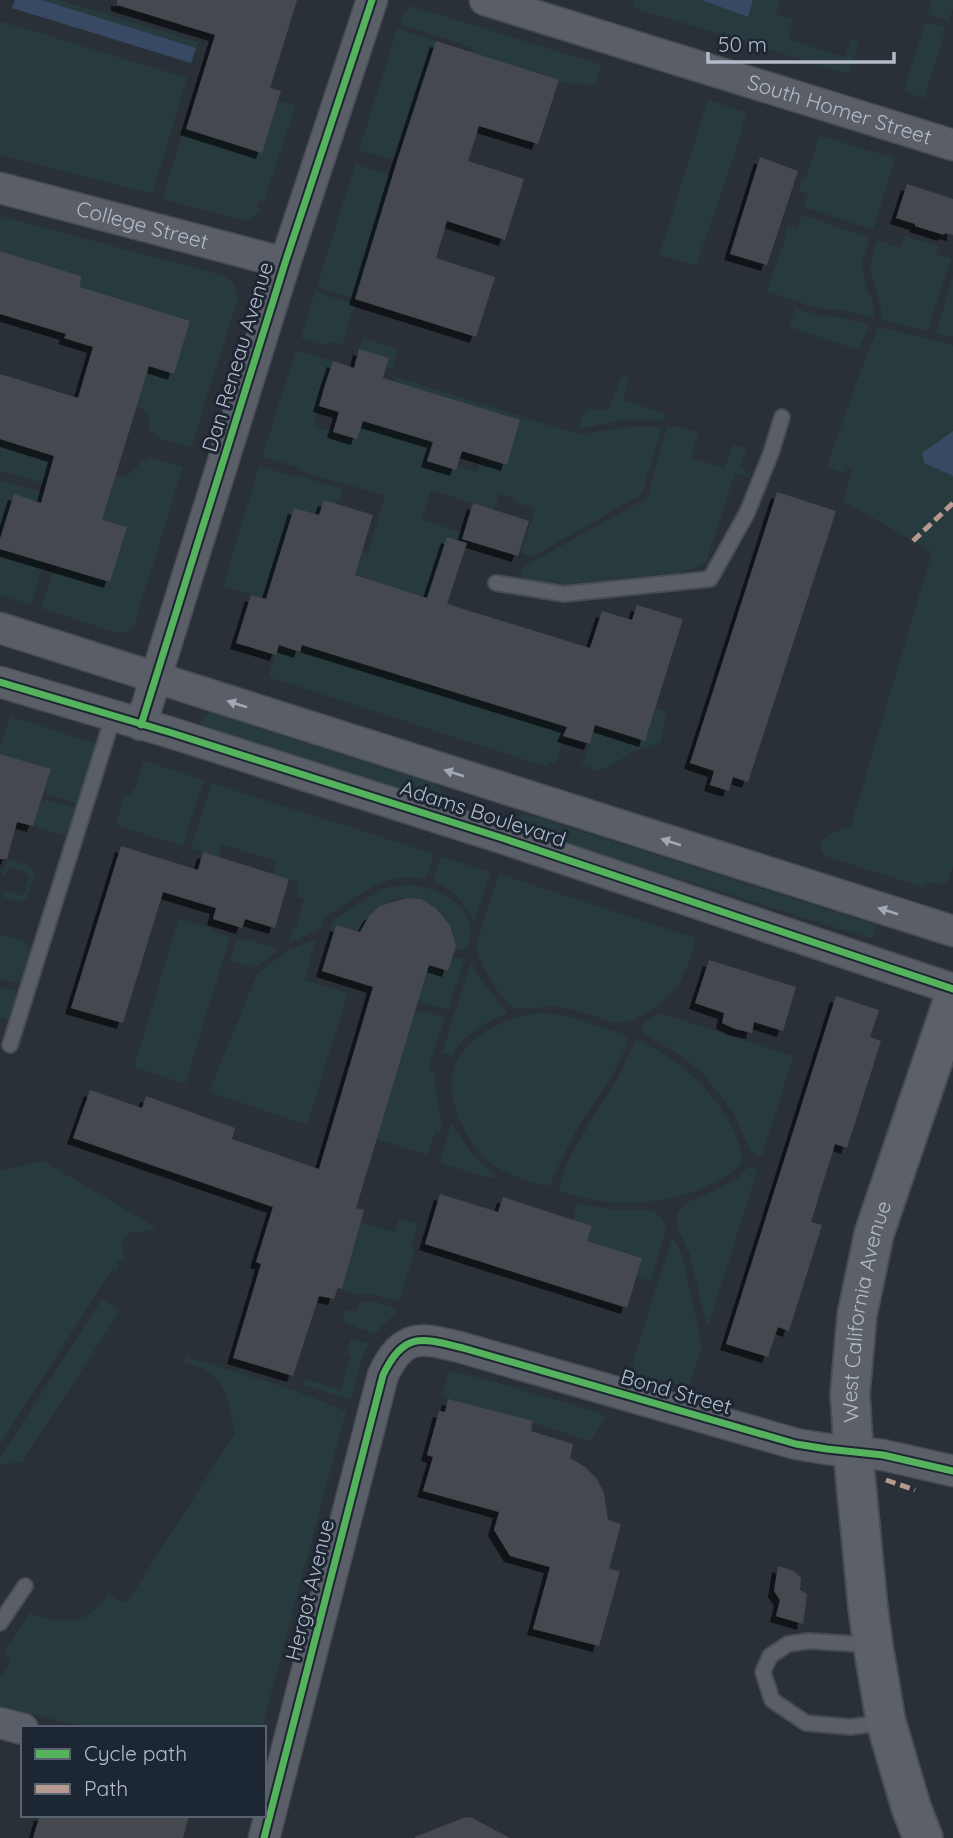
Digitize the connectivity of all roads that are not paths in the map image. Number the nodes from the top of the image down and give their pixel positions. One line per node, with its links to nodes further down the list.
1 (372, 0): 5 (street, Dan Reneau Avenue)
2 (485, 0): 3 (street, South Homer Street)
3 (953, 145)
4 (0, 188): 5 (street, College Street)
5 (285, 263): 9 (street, Dan Reneau Avenue)
6 (782, 418): 7 (lane)
7 (496, 583)
8 (0, 628): 9 (street, Adams Boulevard)
9 (155, 678): 11 (street, Dan Reneau Avenue); 12 (street, Adams Boulevard, one-way to 9)
10 (0, 681): 11 (street, Adams Boulevard)
11 (127, 721): 13 (street, Adams Boulevard); 15 (lane)
12 (953, 931)
13 (953, 989)
14 (953, 1001): 17 (main road, West California Avenue)
15 (10, 1045)
16 (396, 1353): 17 (street, Bond Street); 25 (street, Hergot Avenue)
17 (853, 1451): 18 (street, Bond Street); 21 (main road, West California Avenue)
18 (953, 1471)
19 (25, 1586): 20 (lane)
20 (0, 1623)
21 (873, 1645): 22 (main road, West California Avenue); 22 (lane)
22 (886, 1722): 27 (main road, West California Avenue)
23 (0, 1723): 24 (street)
24 (21, 1728)
25 (270, 1792): 26 (street, Hergot Avenue)
26 (264, 1838)
27 (923, 1838)

